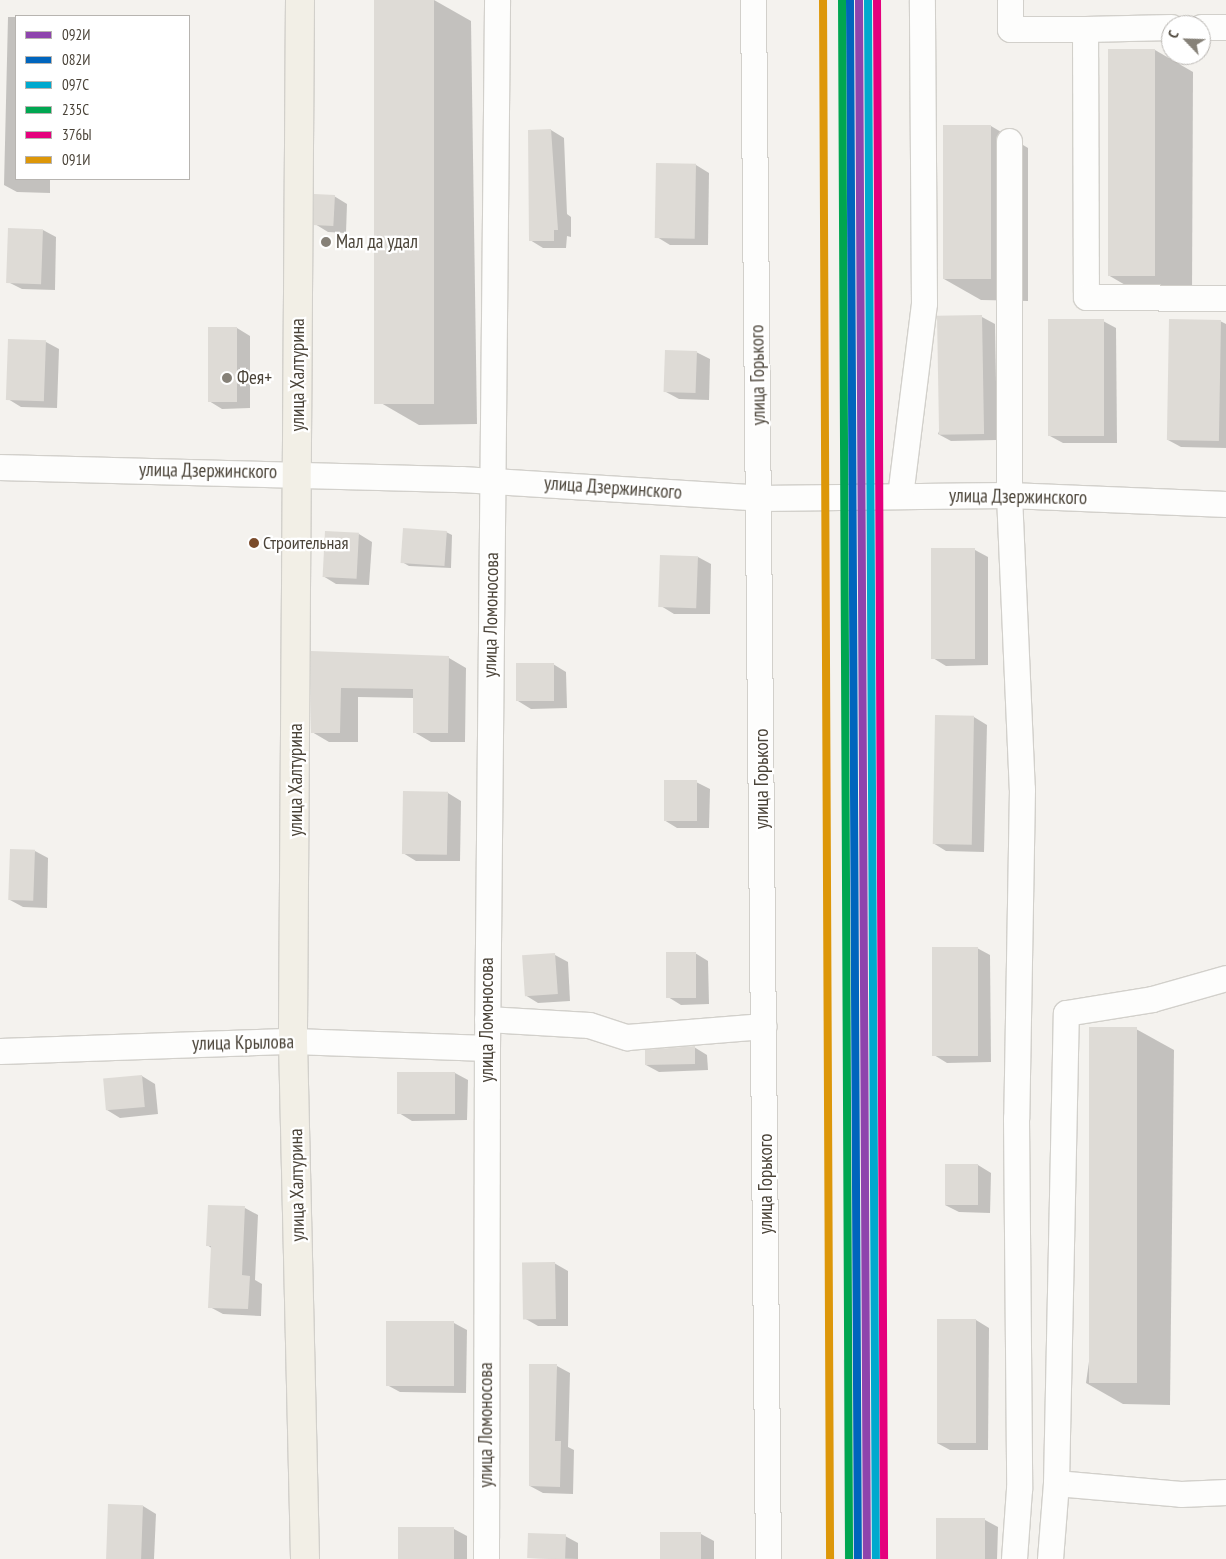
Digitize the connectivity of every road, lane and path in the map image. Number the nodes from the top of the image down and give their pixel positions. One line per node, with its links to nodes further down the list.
1 (300, 0): 13 (main road, улица Халтурина)
2 (497, 0): 14 (street, улица Ломоносова)
3 (753, 0): 17 (street, улица Горького)
4 (922, 0): 16 (street)
5 (1010, 0): 9 (street)
6 (1161, 27): 9 (street)
7 (1211, 27): 8 (street)
8 (1226, 27)
9 (1086, 28): 11 (street)
10 (1009, 141): 15 (street)
11 (1226, 298)
12 (0, 467): 13 (street, улица Дзержинского)
13 (298, 472): 14 (street, улица Дзержинского); 22 (main road, улица Халтурина)
14 (493, 480): 17 (street, улица Дзержинского); 20 (street, улица Ломоносова)
15 (1008, 495): 16 (street, улица Дзержинского); 18 (street, улица Дзержинского); 30 (street)
16 (900, 496): 17 (street, улица Дзержинского)
17 (760, 498): 21 (street, улица Горького)
18 (1226, 504)
19 (1226, 978): 25 (street)
20 (487, 1019): 21 (street); 23 (street, улица Ломоносова)
21 (764, 1026): 29 (street, улица Горького)
22 (293, 1041): 23 (street, улица Крылова); 24 (street, улица Крылова); 27 (main road, улица Халтурина)
23 (487, 1048): 28 (street, улица Ломоносова)
24 (0, 1051)
25 (1056, 1483): 26 (street); 31 (street)
26 (1226, 1492)
27 (305, 1559)
28 (486, 1559)
29 (768, 1559)
30 (1014, 1559)
31 (1050, 1559)

